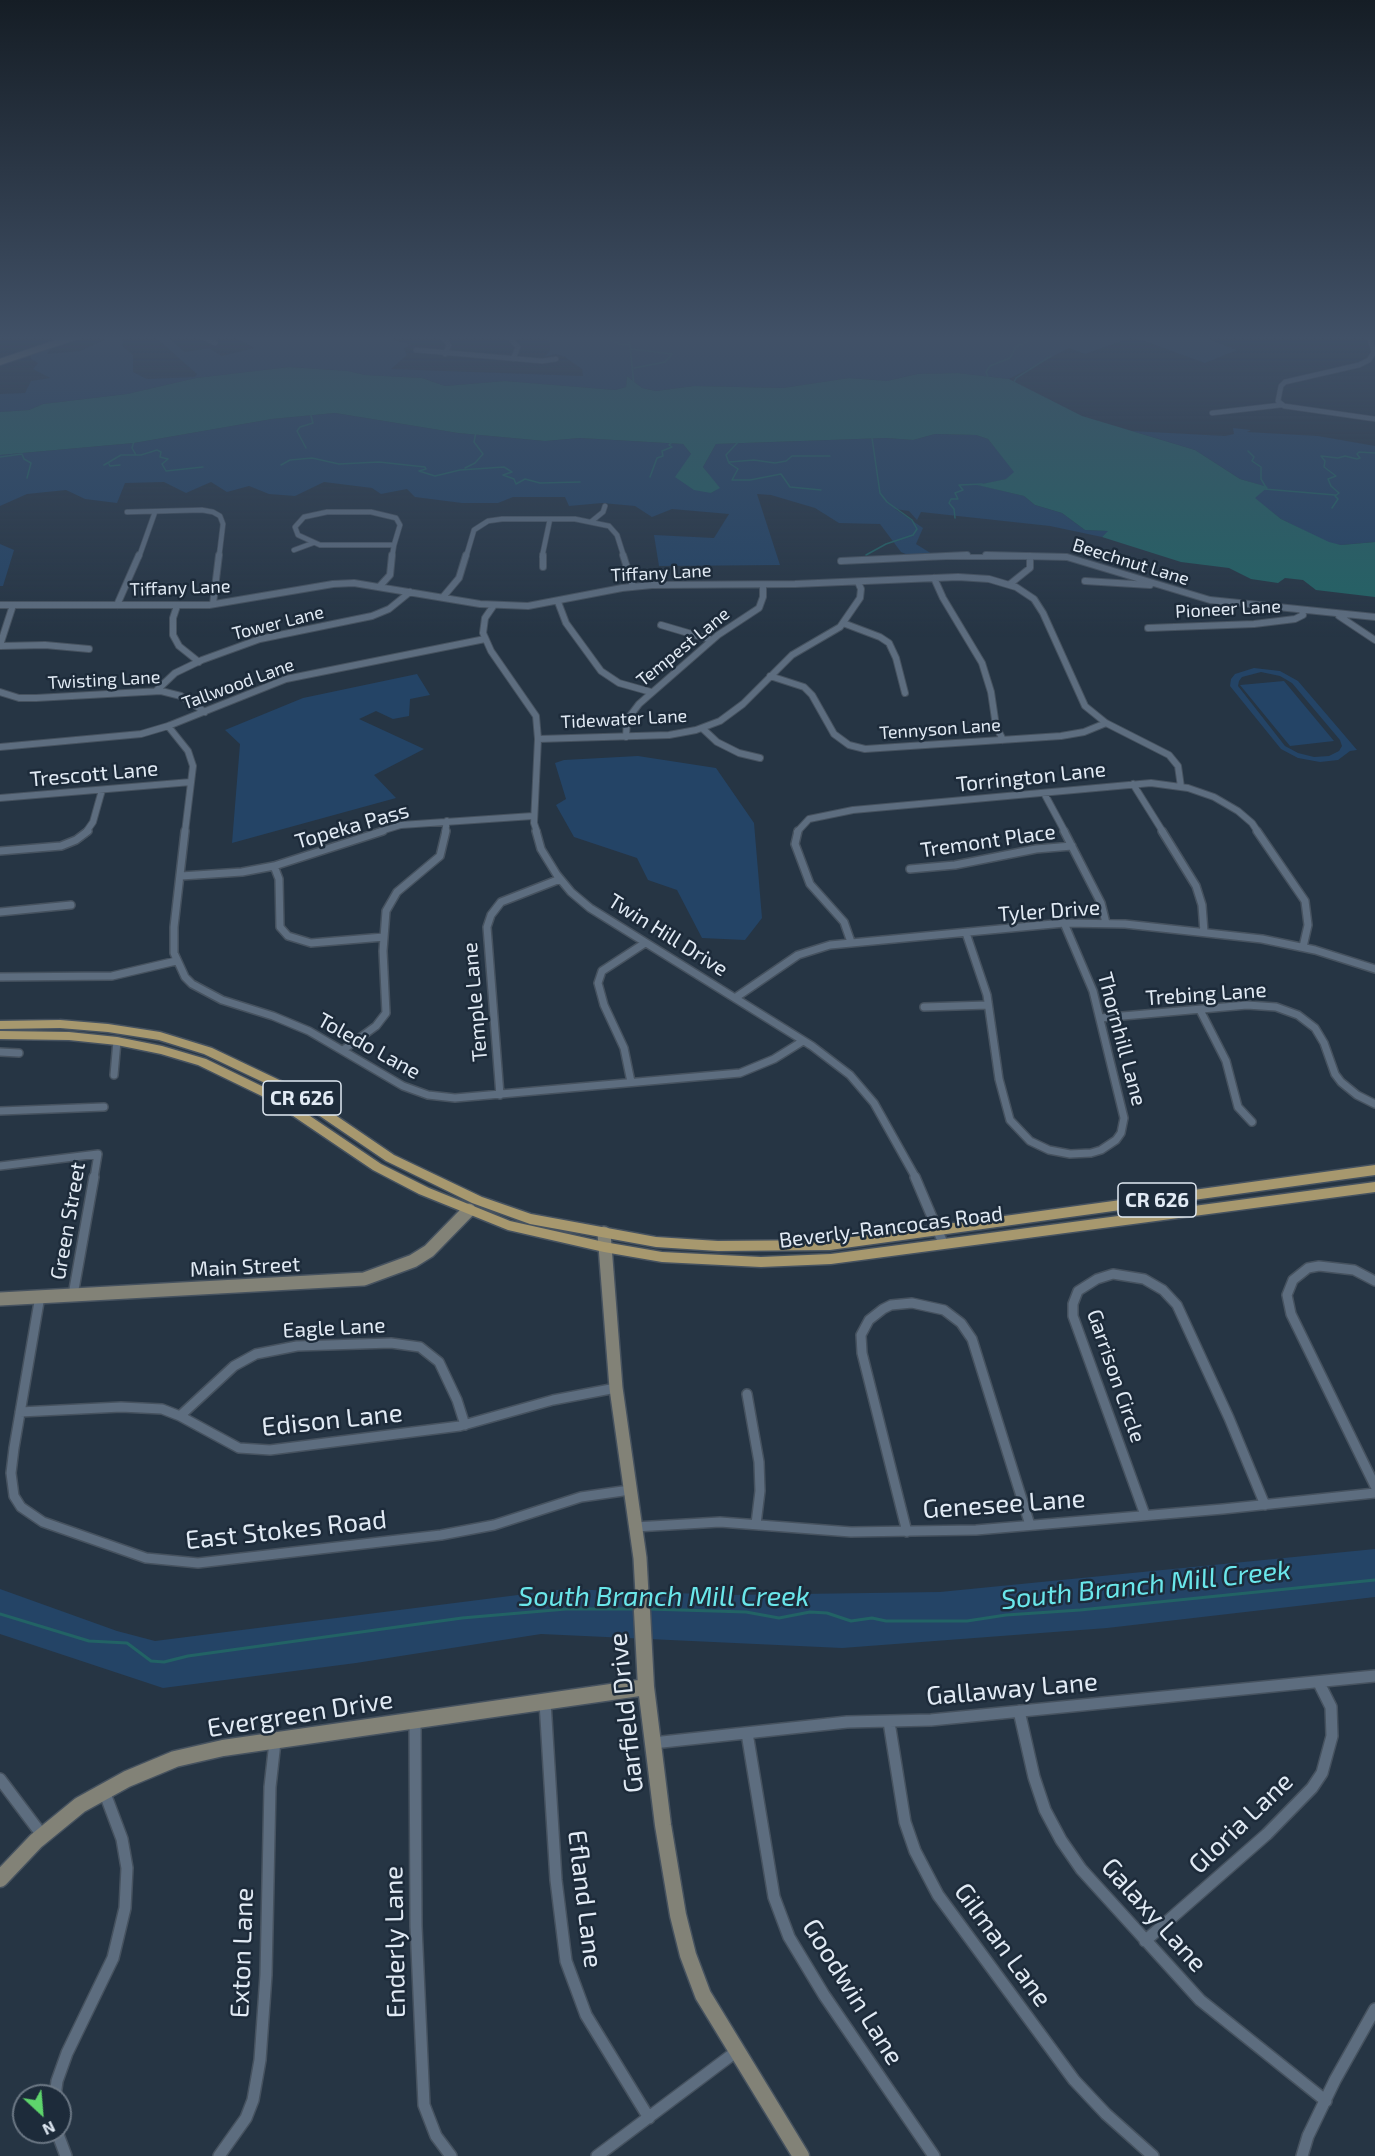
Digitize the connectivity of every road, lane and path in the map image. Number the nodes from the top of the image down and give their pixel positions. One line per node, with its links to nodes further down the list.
1 (605, 506): 5 (street)
2 (127, 512): 3 (street)
3 (154, 512): 23 (street); 26 (street)
4 (550, 519): 5 (street); 11 (street); 21 (street)
5 (592, 521): 18 (street)
6 (313, 543): 7 (street); 7 (street); 8 (street)
7 (394, 545): 19 (street)
8 (294, 550)
9 (1030, 556): 10 (street, Beechnut Lane); 15 (street); 16 (street, Beechnut Lane)
10 (841, 561)
11 (543, 567)
12 (934, 578): 14 (street, Tiffany Lane); 15 (street, Tiffany Lane); 52 (street)
13 (1085, 580): 16 (street)
14 (858, 582): 17 (street, Tiffany Lane); 32 (street, Tidewater Lane)
15 (1010, 584): 47 (street, Tiffany Lane)
16 (1158, 584): 29 (street, Beechnut Lane)
17 (763, 585): 18 (street, Tiffany Lane); 36 (street, Tempest Lane)
18 (633, 586): 22 (street, Tiffany Lane)
19 (379, 587): 20 (street, Tiffany Lane); 23 (street, Tiffany Lane)
20 (410, 592): 21 (street, Tiffany Lane); 40 (street, Tower Lane)
21 (443, 597): 27 (street, Tiffany Lane)
22 (558, 603): 27 (street, Tiffany Lane); 44 (street)
23 (213, 604): 28 (street, Tiffany Lane)
24 (0, 605): 25 (street, Tiffany Lane)
25 (13, 605): 26 (street, Tiffany Lane); 38 (street)
26 (117, 605): 28 (street, Tiffany Lane)
27 (494, 605): 35 (street)
28 (177, 606): 40 (street)
29 (1302, 610): 30 (street, Beechnut Lane); 34 (street, Pioneer Lane)
30 (1335, 614): 31 (street, Beechnut Lane); 37 (street)
31 (1375, 617)
32 (843, 623): 41 (street, Tidewater Lane); 45 (street)
33 (661, 625): 36 (street)
34 (1148, 628)
35 (485, 639): 46 (street, Tallwood Lane); 51 (street, Twin Hill Drive)
36 (712, 640): 44 (street, Tempest Lane)
37 (1375, 640)
38 (0, 646): 39 (street)
39 (89, 649)
40 (199, 662): 42 (street, Tower Lane)
41 (770, 676): 49 (street, Tidewater Lane); 52 (street, Tennyson Lane)
42 (156, 691): 43 (street, Twisting Lane); 46 (street, Twisting Lane)
43 (0, 692)
44 (651, 692): 50 (street, Tempest Lane)
45 (905, 693)
46 (205, 712): 48 (street, Tallwood Lane)
47 (1106, 723): 52 (street, Tennyson Lane); 57 (street, Tiffany Lane)
48 (168, 726): 53 (street, Tallwood Lane); 55 (street)
49 (702, 728): 50 (street, Tidewater Lane); 54 (street)
50 (626, 737): 51 (street, Tidewater Lane)
51 (538, 738): 61 (street, Twin Hill Drive)
52 (1002, 740)
53 (0, 747)
54 (760, 758)
55 (191, 782): 58 (street, Trescott Lane); 67 (street)
56 (1133, 784): 57 (street, Torrington Lane); 59 (street, Torrington Lane); 73 (street)
57 (1181, 787): 78 (street, Torrington Lane)
58 (102, 789): 60 (street, Trescott Lane); 64 (street)
59 (1044, 793): 63 (street); 76 (street, Torrington Lane)
60 (0, 798)
61 (533, 816): 62 (street, Topeka Pass); 68 (street, Twin Hill Drive)
62 (447, 821): 65 (street, Topeka Pass); 75 (street)
63 (1072, 846): 66 (street, Tremont Place); 72 (street)
64 (0, 851)
65 (274, 866): 67 (street, Topeka Pass); 75 (street)
66 (910, 869)
67 (181, 876): 79 (street)
68 (560, 879): 77 (street, Twin Hill Drive); 97 (street, Temple Lane)
69 (70, 905): 70 (street)
70 (0, 912)
71 (1064, 923): 72 (street, Tyler Drive); 74 (street, Tyler Drive); 86 (street, Thornhill Lane)
72 (1106, 923): 73 (street, Tyler Drive)
73 (1204, 932): 78 (street, Tyler Drive)
74 (966, 933): 76 (street, Tyler Drive); 83 (street, Thornhill Lane)
75 (384, 937): 91 (street)
76 (851, 942): 82 (street, Tyler Drive)
77 (645, 943): 82 (street, Twin Hill Drive); 96 (street)
78 (1303, 947): 80 (street, Tyler Drive)
79 (176, 961): 81 (street); 91 (street, Toledo Lane)
80 (1375, 969)
81 (0, 977)
82 (735, 998): 90 (street, Twin Hill Drive)
83 (988, 1005): 84 (street); 86 (street, Thornhill Lane)
84 (924, 1007)
85 (1200, 1010): 86 (street, Trebing Lane); 98 (street, Trebing Lane); 101 (street)
86 (1100, 1018)
87 (0, 1024): 94 (main road, CR 626)
88 (0, 1035): 89 (main road, CR 626)
89 (117, 1041): 94 (main road, CR 626); 95 (street)
90 (803, 1041): 96 (street, Toledo Lane); 108 (street, Twin Hill Drive)
91 (343, 1050): 97 (street, Toledo Lane)
92 (0, 1052): 93 (street)
93 (18, 1053)
94 (205, 1056): 102 (main road, Beverly-Rancocas Road / CR 626); 103 (main road, Beverly-Rancocas Road / CR 626)
95 (114, 1075)
96 (631, 1082): 97 (street, Toledo Lane)
97 (500, 1095)
98 (1375, 1104)
99 (104, 1107): 100 (street)
100 (0, 1111)
101 (1252, 1122)
102 (390, 1158): 103 (main road); 109 (main road, Beverly-Rancocas Road / CR 626)
103 (375, 1165): 107 (main road, Beverly-Rancocas Road / CR 626)
104 (0, 1166): 111 (street, Green Street)
105 (1375, 1170): 108 (main road, Beverly-Rancocas Road / CR 626)
106 (1375, 1187): 108 (main road, Beverly-Rancocas Road / CR 626)
107 (469, 1210): 109 (main road, Beverly-Rancocas Road / CR 626); 111 (street, Main Street)
108 (941, 1237): 109 (main road, Beverly-Rancocas Road / CR 626)
109 (604, 1240): 114 (street, Garfield Drive)
110 (1375, 1281): 119 (street)
111 (73, 1295): 112 (street, Main Street)
112 (40, 1296): 113 (street, Main Street); 116 (street, East Stokes Road)
113 (0, 1299)
114 (616, 1388): 118 (street, Edison Lane); 120 (street, Garfield Drive)
115 (747, 1394): 124 (street)
116 (20, 1412): 117 (street, Edison Lane); 120 (street, East Stokes Road)
117 (180, 1416): 118 (street, Edison Lane); 118 (street, Eagle Lane)
118 (465, 1425)
119 (1375, 1486)
120 (630, 1490): 126 (street, Garfield Drive)
121 (1375, 1493): 122 (street, Genesee Lane)
122 (1265, 1505): 123 (street, Genesee Lane); 123 (street, Garrison Circle)
123 (1145, 1515): 125 (street, Genesee Lane)
124 (756, 1524): 126 (street, Genesee Lane); 127 (street, Genesee Lane)
125 (1030, 1525): 127 (street, Genesee Lane); 127 (street)
126 (635, 1527): 130 (street, Garfield Drive)
127 (907, 1532)
128 (1375, 1676): 129 (street, Gallaway Lane)
129 (1319, 1683): 132 (street, Gallaway Lane); 142 (street, Gloria Lane)
130 (646, 1688): 131 (street, Evergreen Drive); 137 (street, Garfield Drive)
131 (545, 1702): 133 (street, Evergreen Drive); 147 (street, Efland Lane)
132 (1018, 1711): 134 (street, Gallaway Lane); 142 (street, Galaxy Lane)
133 (415, 1720): 136 (street, Evergreen Drive); 149 (street, Enderly Lane)
134 (889, 1722): 135 (street, Gallaway Lane); 153 (street, Gilman Lane)
135 (747, 1733): 137 (street, Gallaway Lane); 152 (street, Goodwin Lane)
136 (275, 1742): 139 (street, Evergreen Drive); 148 (street, Exton Lane)
137 (653, 1743): 144 (street, Garfield Drive)
138 (0, 1779): 140 (street)
139 (104, 1791): 140 (street, Evergreen Drive); 145 (street)
140 (42, 1836): 141 (street, Evergreen Drive)
141 (0, 1879)
142 (1145, 1941): 146 (street, Galaxy Lane)
143 (1375, 2009): 146 (street)
144 (737, 2051): 147 (street); 151 (street, Garfield Drive)
145 (57, 2084)
146 (1326, 2101): 154 (street)
147 (649, 2118): 150 (street)
148 (219, 2156)
149 (451, 2156)
150 (597, 2156)
151 (801, 2156)
152 (934, 2156)
153 (1154, 2156)
154 (1302, 2156)

